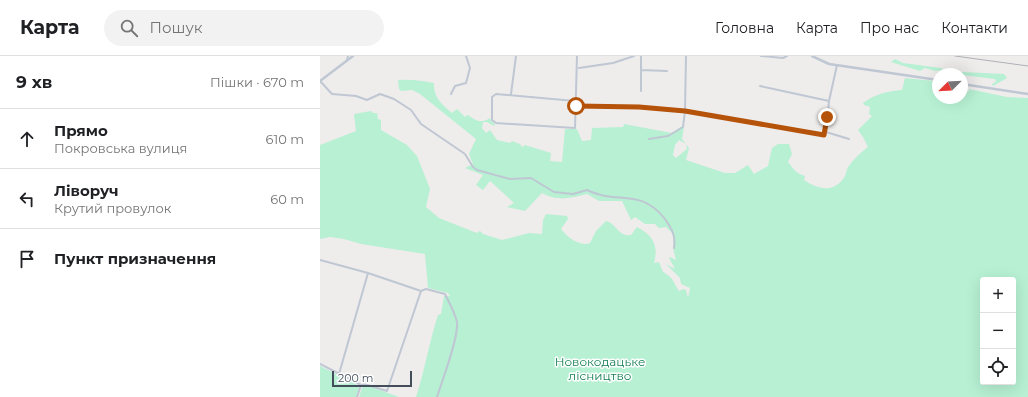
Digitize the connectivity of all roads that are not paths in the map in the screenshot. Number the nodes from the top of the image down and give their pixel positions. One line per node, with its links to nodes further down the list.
1 (348, 56): 12 (street)
2 (353, 56): 12 (street)
3 (466, 56): 22 (street)
4 (516, 56): 24 (street)
5 (577, 56): 14 (street)
6 (634, 56): 14 (street)
7 (641, 56): 15 (street)
8 (686, 56): 28 (street)
9 (761, 56): 10 (street)
10 (788, 56)
11 (812, 56): 13 (street)
12 (348, 60): 18 (street)
13 (837, 65): 17 (street); 26 (street)
14 (578, 68): 25 (street)
15 (641, 70): 16 (street); 21 (street)
16 (667, 71)
17 (932, 79)
18 (320, 81): 32 (street)
19 (968, 85): 23 (street)
20 (760, 86): 26 (street)
21 (641, 91)
22 (451, 94)
23 (1028, 94)
24 (511, 95): 25 (street); 27 (street)
25 (575, 101): 27 (street)
26 (829, 101): 29 (street)
27 (576, 106): 28 (street)
28 (685, 111): 29 (street); 30 (street)
29 (826, 132): 31 (street)
30 (649, 138)
31 (849, 139)
32 (674, 248)
33 (320, 260): 34 (street)
34 (368, 273): 35 (street); 37 (street)
35 (421, 292): 38 (street); 40 (street)
36 (320, 364): 37 (street)
37 (339, 374): 38 (street)
38 (361, 385): 39 (street)
39 (357, 397)
40 (437, 397)

